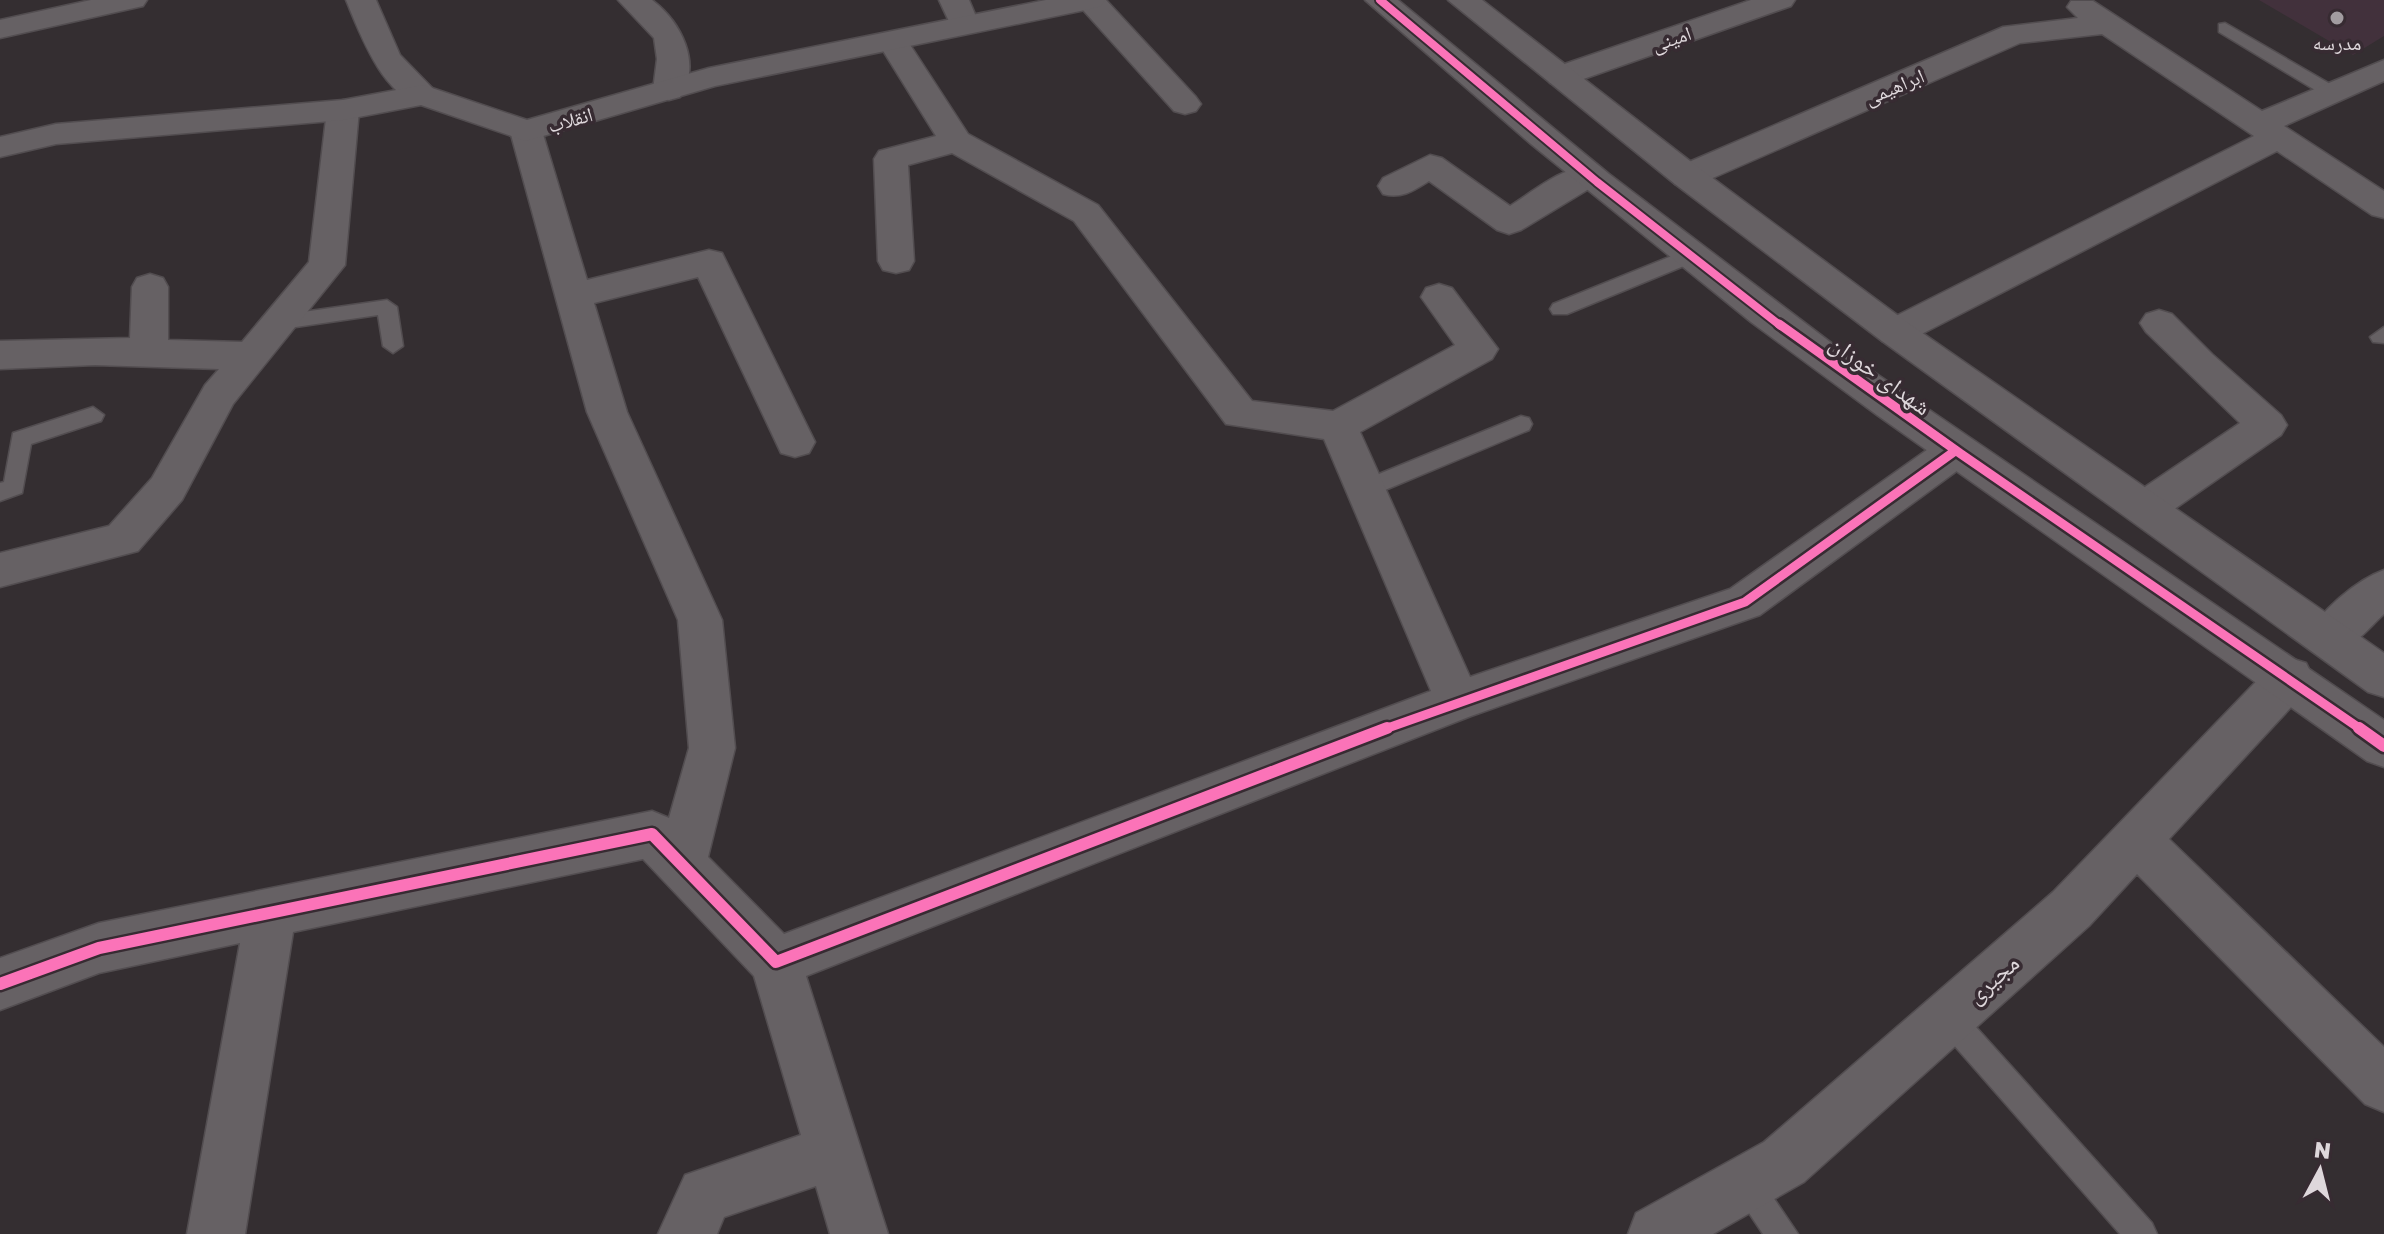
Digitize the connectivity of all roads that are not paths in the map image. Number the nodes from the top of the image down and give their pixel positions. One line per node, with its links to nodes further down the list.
1 (132, 0): 12 (street)
2 (361, 0): 18 (street)
3 (633, 0): 16 (street)
4 (1089, 0): 9 (street, انقلاب); 19 (street)
5 (1380, 0): 25 (street, شهدای خوزان)
6 (1463, 0): 15 (street, شهدای خوزان)
7 (1780, 0): 15 (street, امینی)
8 (2071, 0): 10 (street)
9 (960, 13): 13 (street, انقلاب)
10 (2108, 24): 21 (street); 26 (street, ابراهیمی)
11 (2225, 28): 17 (lane)
12 (0, 29)
13 (892, 41): 16 (street, انقلاب); 23 (street)
14 (2384, 69): 17 (street)
15 (1561, 76): 26 (street, شهدای خوزان)
16 (669, 90): 22 (street, انقلاب)
17 (2331, 92): 21 (street)
18 (423, 95): 20 (street, انقلاب); 22 (street, انقلاب)
19 (1185, 104)
20 (343, 110): 24 (street, انقلاب); 35 (street)
21 (2270, 130): 28 (street); 37 (street)
22 (526, 131): 32 (street)
23 (956, 141): 30 (street); 44 (street)
24 (0, 147)
25 (1585, 176): 27 (street); 29 (street, شهدای خوزان)
26 (1687, 176): 37 (street, شهدای خوزان)
27 (1395, 186)
28 (2384, 207)
29 (1689, 256): 34 (lane); 46 (street, شهدای خوزان)
30 (896, 261)
31 (150, 287): 40 (street)
32 (573, 296): 45 (street); 58 (street)
33 (1439, 297): 44 (street)
34 (1560, 309)
35 (282, 322): 38 (lane); 41 (street)
36 (2159, 323): 49 (street)
37 (1895, 332): 49 (street, شهدای خوزان)
38 (393, 346)
39 (0, 355): 40 (street)
40 (149, 355): 41 (street)
41 (253, 356): 50 (street)
42 (93, 415): 48 (lane)
43 (1521, 424): 47 (lane)
44 (1338, 426): 47 (street)
45 (795, 442)
46 (1955, 451): 53 (street, شهدای خوزان); 55 (street)
47 (1365, 489): 55 (street)
48 (0, 492)
49 (2145, 508): 52 (street, شهدای خوزان)
50 (0, 570)
51 (2384, 588): 52 (street)
52 (2328, 638): 54 (street, شهدای خوزان)
53 (2290, 677): 56 (street, شهدای خوزان); 57 (street, مجیری)
54 (2384, 678)
55 (1458, 701): 60 (street)
56 (2384, 746)
57 (2137, 841): 62 (street, مجیری); 63 (street)
58 (681, 864): 59 (street); 60 (street)
59 (271, 913): 61 (street); 66 (street)
60 (776, 962): 64 (street)
61 (0, 984)
62 (1948, 1017): 65 (street, مجیری); 71 (lane)
63 (2384, 1085)
64 (836, 1151): 67 (street); 68 (street)
65 (1745, 1183): 69 (street, مجیری); 70 (lane)
66 (216, 1234)
67 (687, 1234)
68 (859, 1234)
69 (1657, 1234)
70 (1782, 1234)
71 (2141, 1234)

